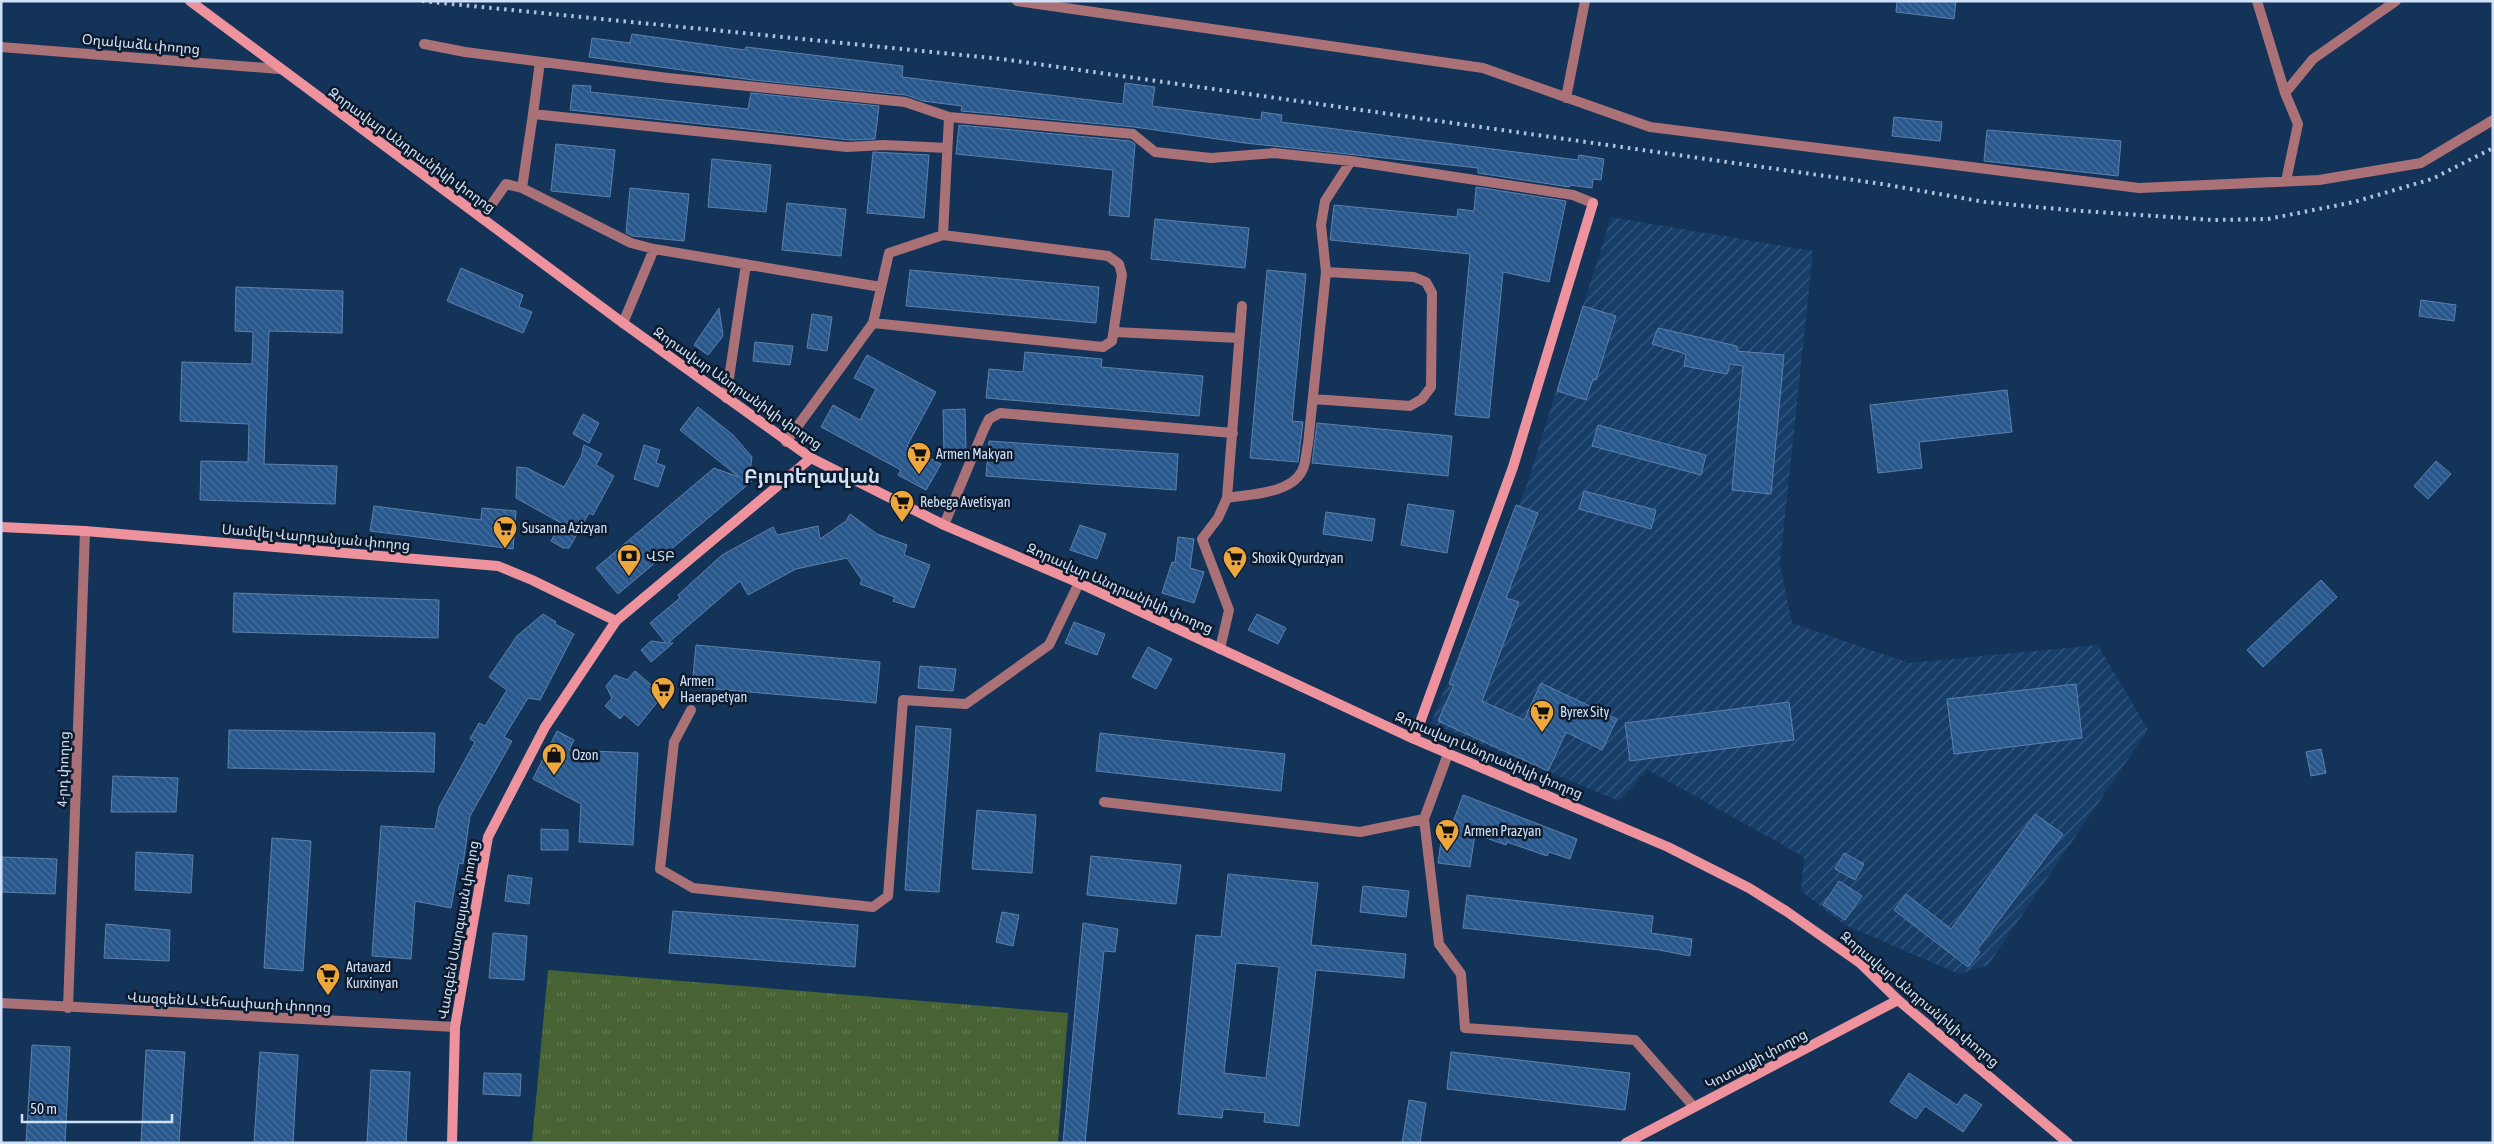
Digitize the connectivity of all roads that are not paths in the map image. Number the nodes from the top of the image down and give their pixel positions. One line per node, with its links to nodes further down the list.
1 (190, 1): 9 (street, Զորավար Անդրանիկի փողոց)
2 (1017, 1): 11 (street)
3 (1584, 1): 11 (street)
4 (2258, 1): 10 (street)
5 (2396, 1): 10 (street)
6 (424, 44): 8 (street)
7 (1, 47): 9 (street, Օղակաձև փողոց)
8 (540, 62): 12 (street); 13 (street)
9 (279, 69): 19 (street, Զորավար Անդրանիկի փողոց)
10 (2285, 93): 17 (street)
11 (1566, 98): 17 (street)
12 (533, 114): 15 (street); 18 (street)
13 (949, 117): 15 (street); 16 (street)
14 (2493, 120): 17 (street)
15 (947, 148): 20 (street)
16 (1351, 161): 23 (street); 43 (street)
17 (2286, 181)
18 (522, 188): 19 (street); 21 (street)
19 (482, 218): 26 (street, Զորավար Անդրանիկի փողոց)
20 (943, 235): 24 (street); 28 (street)
21 (654, 249): 22 (street); 26 (street)
22 (746, 264): 24 (street); 30 (street)
23 (1326, 272): 31 (street); 31 (street)
24 (881, 286): 27 (street)
25 (1242, 306): 29 (street)
26 (623, 322): 30 (street, Զորավար Անդրանիկի փողոց)
27 (872, 323): 28 (street); 33 (street)
28 (1116, 332): 29 (street)
29 (1240, 338): 32 (street)
30 (726, 398): 33 (street, Զորավար Անդրանիկի փողոց)
31 (1313, 399): 35 (street)
32 (1232, 433): 35 (street); 36 (street)
33 (786, 442): 34 (street, Զորավար Անդրանիկի փողոց)
34 (811, 458): 36 (street, Զորավար Անդրանիկի փողոց); 40 (street, Վազգեն Սարգսյան փողոց)
35 (1227, 498): 41 (street)
36 (944, 526): 39 (street, Զորավար Անդրանիկի փողոց)
37 (1, 527): 38 (street, Սամվել Վարդանյան փողոց)
38 (86, 531): 40 (street, Սամվել Վարդանյան փողոց); 49 (street, 4-րդ փողոց)
39 (1079, 583): 41 (street, Զորավար Անդրանիկի փողոց); 42 (street)
40 (616, 621): 50 (street, Վազգեն Սարգսյան փողոց)
41 (1220, 649): 43 (street, Զորավար Անդրանիկի փողոց)
42 (691, 710)
43 (1414, 739): 44 (street, Զորավար Անդրանիկի փողոց)
44 (1448, 754): 46 (street); 47 (street, Զորավար Անդրանիկի փողոց)
45 (1104, 802): 46 (street)
46 (1424, 819): 51 (street)
47 (1898, 1000): 51 (street, Կոտայքի փողոց); 54 (street, Զորավար Անդրանիկի փողոց)
48 (1, 1003): 49 (street, Վազգեն Ա Վեհափառի փողոց)
49 (68, 1008): 50 (street, Վազգեն Ա Վեհափառի փողոց)
50 (455, 1026): 52 (street, Վազգեն Սարգսյան փողոց)
51 (1694, 1107): 53 (street, Կոտայքի փողոց)
52 (452, 1143)
53 (1626, 1143)
54 (2068, 1143)

